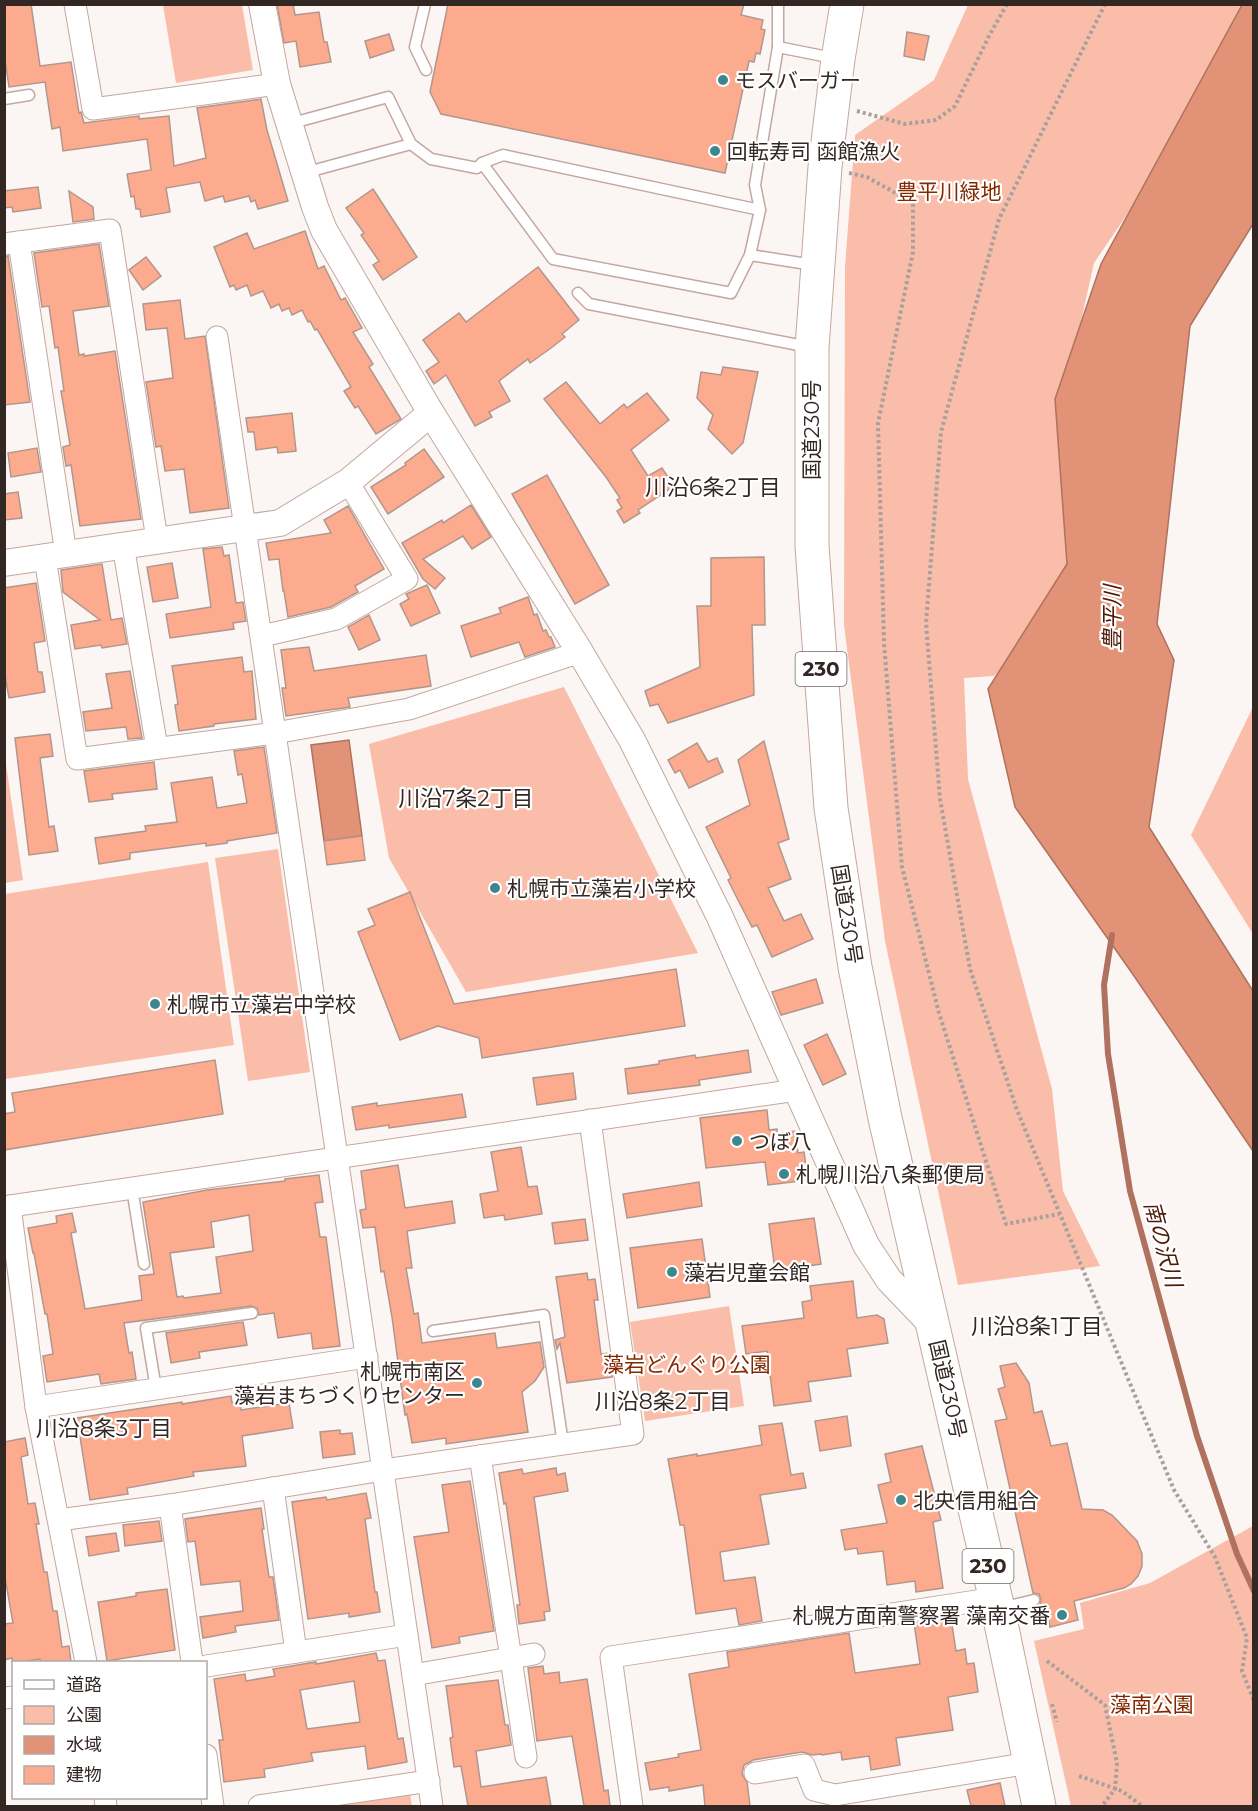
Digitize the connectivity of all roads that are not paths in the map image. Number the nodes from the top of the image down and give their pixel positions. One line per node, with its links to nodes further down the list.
1 (75, 4): 9 (street)
2 (262, 4): 9 (street)
3 (425, 4): 8 (lane)
4 (778, 4): 6 (lane)
5 (847, 4): 7 (highway, 国道230号 / 230)
6 (778, 47): 7 (lane); 16 (lane)
7 (838, 59): 19 (highway, 国道230号 / 230)
8 (426, 70)
9 (277, 84): 12 (street)
10 (29, 95): 11 (lane)
11 (4, 99)
12 (289, 124): 13 (lane); 15 (street)
13 (411, 144): 14 (lane); 15 (lane)
14 (480, 166): 16 (lane); 18 (lane)
15 (304, 173): 23 (street)
16 (760, 210): 18 (lane)
17 (12, 243): 26 (street); 28 (street)
18 (750, 255): 19 (lane)
19 (817, 266): 22 (highway, 国道230号 / 230)
20 (578, 293): 22 (lane)
21 (217, 337): 25 (street)
22 (812, 348): 41 (highway, 国道230号 / 230)
23 (431, 413): 24 (street); 31 (street)
24 (348, 482): 25 (street); 30 (street)
25 (246, 528): 26 (street); 30 (street)
26 (157, 540): 27 (street)
27 (123, 545): 28 (street); 33 (street)
28 (56, 556): 29 (street); 33 (street)
29 (4, 563)
30 (262, 636): 32 (street)
31 (580, 652): 32 (street); 34 (street)
32 (275, 733): 33 (street); 36 (street)
33 (157, 748)
34 (796, 1090): 35 (street); 41 (street)
35 (590, 1120): 36 (street); 46 (street)
36 (338, 1157): 37 (street); 43 (street)
37 (132, 1188): 38 (street); 39 (lane)
38 (7, 1206): 45 (street)
39 (144, 1264)
40 (252, 1312): 44 (lane)
41 (933, 1326): 53 (highway, 国道230号 / 230)
42 (432, 1331): 46 (lane)
43 (367, 1357): 44 (street); 48 (street)
44 (156, 1389): 45 (street)
45 (36, 1407): 51 (street)
46 (563, 1444): 47 (street)
47 (480, 1456): 48 (street); 57 (street)
48 (383, 1470): 49 (street); 54 (street)
49 (273, 1488): 50 (street); 55 (street)
50 (170, 1505): 51 (street); 59 (street)
51 (59, 1520): 58 (street)
52 (1034, 1600): 53 (lane)
53 (997, 1603): 64 (highway, 国道230号 / 230); 72 (street)
54 (408, 1635): 55 (street); 61 (street)
55 (296, 1652): 60 (street)
56 (534, 1654): 57 (street)
57 (511, 1658): 61 (street); 62 (street)
58 (86, 1661)
59 (192, 1661)
60 (207, 1666)
61 (413, 1674): 66 (street)
62 (526, 1757)
63 (207, 1762): 69 (street)
64 (1029, 1763): 67 (street); 73 (highway, 国道230号 / 230)
65 (755, 1773): 67 (street)
66 (429, 1781): 68 (street); 71 (street)
67 (836, 1801)
68 (291, 1804): 70 (street)
69 (213, 1806)
70 (259, 1806)
71 (432, 1806)
72 (632, 1806)
73 (1039, 1806)

